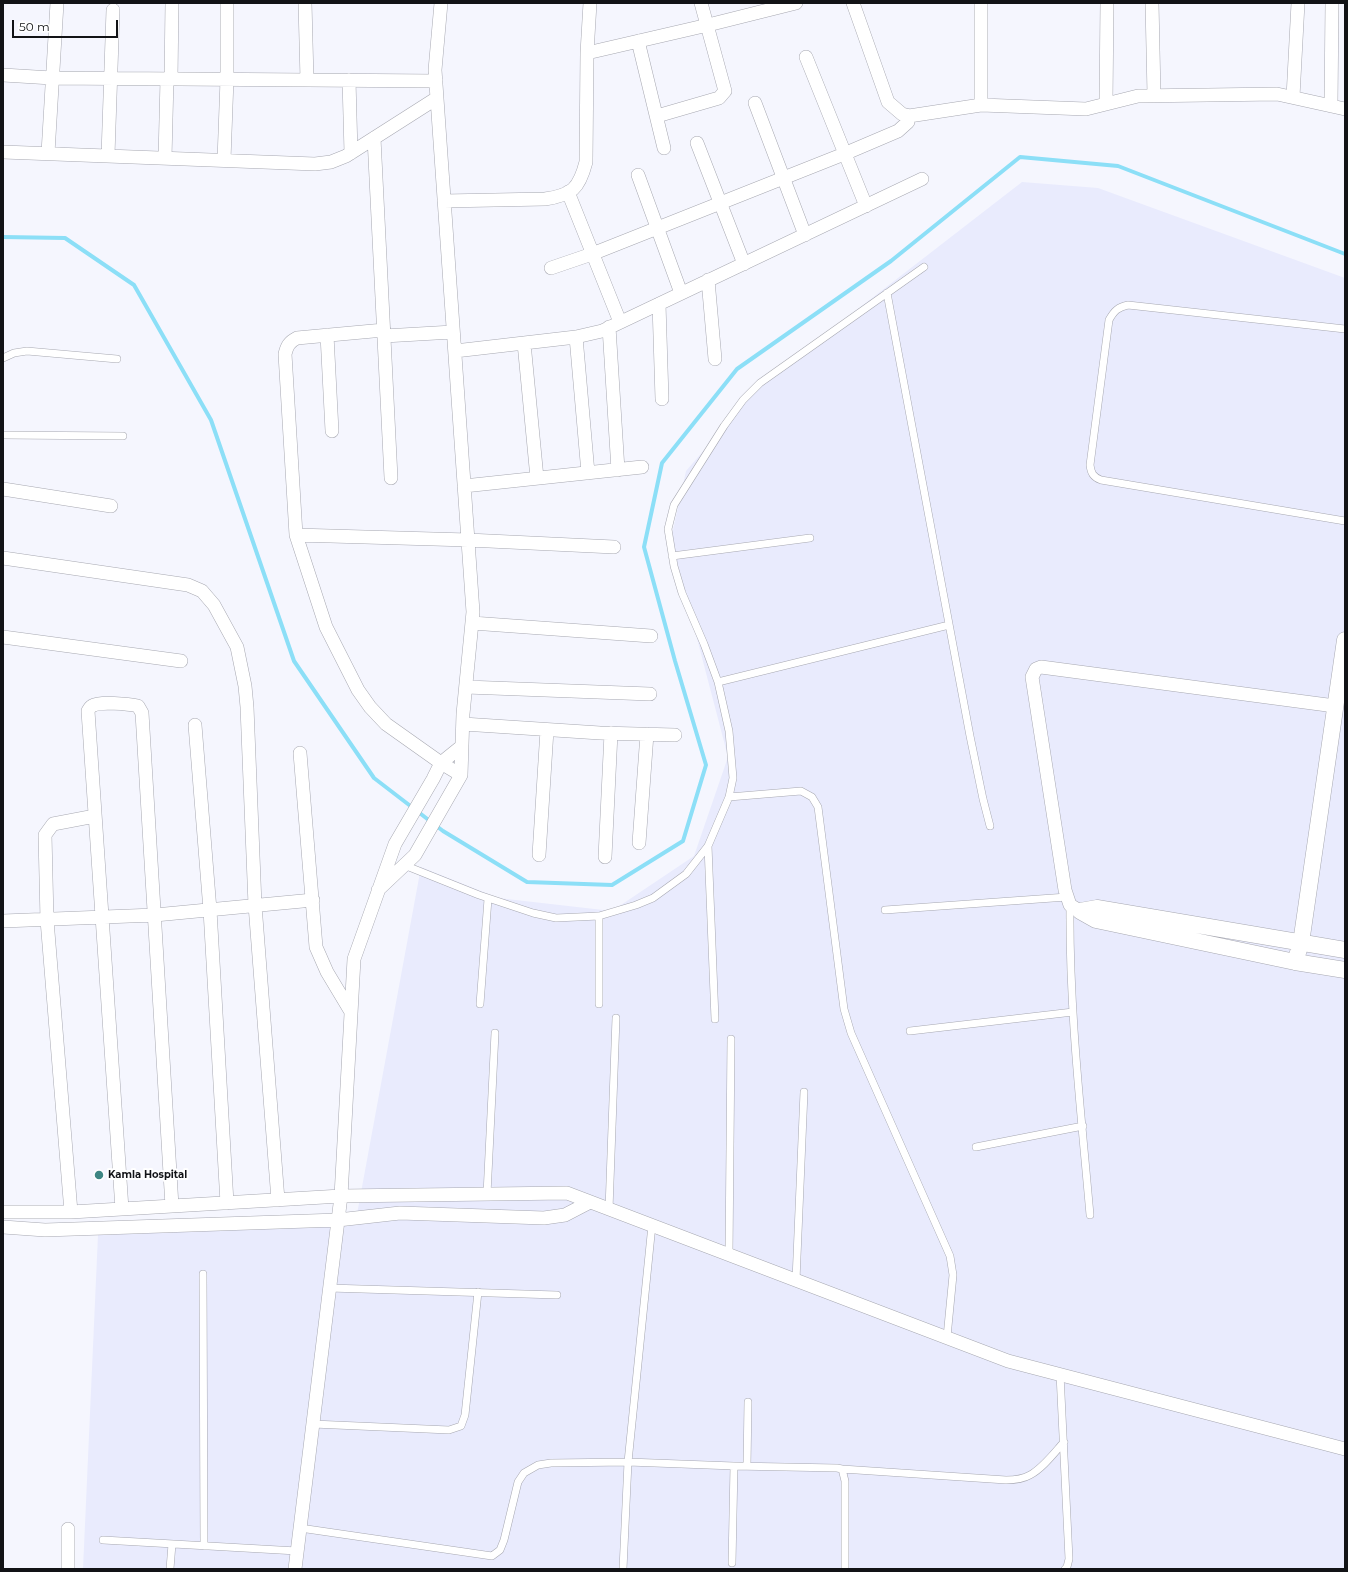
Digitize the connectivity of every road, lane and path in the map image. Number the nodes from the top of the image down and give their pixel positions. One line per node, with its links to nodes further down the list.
1 (57, 3): 21 (street)
2 (172, 3): 23 (street)
3 (227, 3): 24 (street)
4 (306, 3): 25 (street)
5 (441, 3): 27 (street)
6 (590, 3): 18 (street)
7 (701, 3): 16 (street)
8 (796, 3): 16 (street)
9 (853, 3): 37 (street)
10 (980, 3): 33 (street)
11 (1107, 3): 32 (street)
12 (1152, 3): 28 (street)
13 (1298, 3): 29 (street)
14 (1332, 3): 34 (street)
15 (113, 10): 22 (street)
16 (708, 25): 17 (street); 36 (street)
17 (638, 41): 18 (street); 36 (street)
18 (587, 53): 51 (street)
19 (806, 57): 44 (street)
20 (3, 76): 21 (street)
21 (52, 78): 22 (street); 42 (street)
22 (110, 79): 23 (street); 45 (street)
23 (169, 79): 24 (street); 46 (street)
24 (227, 79): 25 (street); 47 (street)
25 (307, 80): 26 (street)
26 (349, 80): 27 (street); 43 (street)
27 (436, 81): 30 (street)
28 (1154, 95): 29 (street); 32 (street)
29 (1293, 97): 34 (street)
30 (437, 98): 38 (street); 52 (street)
31 (755, 103): 49 (street)
32 (1106, 104): 33 (street)
33 (981, 105): 37 (street)
34 (1331, 106): 35 (street)
35 (1345, 109)
36 (657, 116): 40 (street)
37 (909, 116): 44 (street)
38 (374, 138): 43 (street); 68 (street)
39 (697, 143): 53 (street)
40 (664, 148)
41 (3, 152): 42 (street)
42 (48, 153): 45 (street)
43 (351, 153): 47 (street)
44 (844, 154): 49 (street); 54 (street)
45 (108, 156): 46 (street)
46 (165, 158): 47 (street)
47 (224, 160)
48 (638, 175): 55 (street)
49 (783, 178): 53 (street); 56 (street)
50 (922, 179): 54 (street)
51 (568, 192): 52 (street); 57 (street)
52 (444, 201): 67 (street)
53 (720, 202): 55 (street); 58 (street)
54 (866, 206): 56 (street)
55 (657, 227): 57 (street); 62 (street)
56 (804, 235): 58 (street)
57 (592, 254): 60 (street); 65 (street)
58 (744, 264): 61 (street)
59 (924, 267): 63 (lane)
60 (552, 268)
61 (708, 280): 62 (street); 75 (street)
62 (681, 293): 64 (street)
63 (887, 293): 93 (lane); 96 (lane)
64 (659, 304): 65 (street); 76 (street)
65 (614, 325): 70 (street); 81 (street)
66 (1345, 329): 88 (lane)
67 (453, 332): 68 (street); 72 (street)
68 (384, 333): 69 (street); 83 (street)
69 (327, 335): 77 (street); 89 (street)
70 (576, 337): 71 (street); 82 (street)
71 (524, 343): 72 (street); 84 (street)
72 (455, 351): 85 (street)
73 (3, 358): 74 (lane)
74 (117, 359)
75 (715, 359)
76 (662, 399)
77 (332, 430)
78 (3, 435): 79 (lane)
79 (123, 436)
80 (642, 467): 81 (street)
81 (618, 470): 82 (street)
82 (588, 473): 84 (street)
83 (391, 478)
84 (537, 478): 85 (street)
85 (464, 486): 91 (street)
86 (3, 489): 87 (street)
87 (110, 506)
88 (1345, 521)
89 (296, 535): 91 (street); 113 (street)
90 (810, 538): 93 (lane)
91 (468, 540): 92 (street); 95 (street)
92 (614, 547)
93 (672, 556): 101 (lane)
94 (3, 558): 126 (street)
95 (472, 623): 97 (street); 102 (street)
96 (949, 625): 101 (lane); 117 (lane)
97 (651, 636)
98 (3, 637): 100 (street)
99 (1345, 640): 104 (street)
100 (181, 662)
101 (718, 682): 115 (lane)
102 (466, 687): 103 (street); 105 (street)
103 (650, 694)
104 (1335, 706): 127 (street); 135 (street)
105 (463, 724): 107 (street); 111 (street)
106 (195, 725): 128 (street)
107 (547, 730): 108 (street); 120 (street)
108 (610, 734): 109 (street); 121 (street)
109 (647, 734): 110 (street); 118 (street)
110 (675, 735)
111 (462, 746): 113 (street); 114 (street)
112 (300, 753): 125 (street)
113 (440, 763): 114 (street); 123 (street)
114 (461, 775): 122 (street)
115 (729, 797): 119 (lane); 171 (lane)
116 (95, 816): 130 (street); 132 (street); 133 (street)
117 (990, 826)
118 (639, 842)
119 (708, 846): 131 (lane); 144 (lane)
120 (539, 855)
121 (605, 857)
122 (404, 865): 123 (street); 124 (lane)
123 (378, 890): 141 (street)
124 (488, 899): 131 (lane); 139 (lane)
125 (312, 900): 126 (street); 141 (street)
126 (255, 905): 128 (street); 153 (street)
127 (1072, 905): 129 (lane); 135 (street); 137 (street); 142 (lane)
128 (210, 910): 130 (street); 155 (street)
129 (885, 910)
130 (155, 915): 132 (street); 156 (street)
131 (600, 916): 140 (lane)
132 (102, 917): 133 (street); 157 (street)
133 (47, 920): 134 (street); 160 (street)
134 (3, 921)
135 (1301, 943): 136 (street); 137 (street)
136 (1345, 950)
137 (1295, 962): 138 (street)
138 (1345, 970)
139 (480, 1004)
140 (599, 1004)
141 (351, 1012): 152 (street)
142 (1073, 1012): 145 (lane); 149 (lane)
143 (616, 1018): 158 (lane)
144 (715, 1019)
145 (910, 1031)
146 (494, 1033): 151 (lane)
147 (731, 1039): 165 (lane)
148 (804, 1092): 167 (lane)
149 (1083, 1126): 150 (lane); 161 (lane)
150 (976, 1147)
151 (487, 1194): 152 (street); 154 (street)
152 (341, 1196): 153 (street); 162 (street)
153 (278, 1200): 155 (street)
154 (590, 1202): 158 (street); 162 (street)
155 (227, 1203): 156 (street)
156 (172, 1206): 157 (street)
157 (122, 1209): 160 (street)
158 (609, 1209): 163 (street)
159 (3, 1212): 160 (street)
160 (71, 1212)
161 (1090, 1215)
162 (338, 1220): 164 (street); 168 (street)
163 (652, 1225): 165 (street); 177 (lane)
164 (3, 1227)
165 (729, 1254): 167 (street)
166 (203, 1274): 185 (lane)
167 (796, 1280): 171 (street)
168 (329, 1288): 169 (lane); 174 (street)
169 (478, 1292): 170 (lane); 174 (lane)
170 (558, 1295)
171 (947, 1337): 172 (street)
172 (1060, 1374): 175 (lane); 176 (street)
173 (748, 1402): 179 (lane)
174 (313, 1424): 181 (street)
175 (1064, 1442): 180 (lane); 193 (lane)
176 (1345, 1448)
177 (628, 1462): 178 (lane); 181 (lane); 191 (lane)
178 (734, 1466): 179 (lane); 187 (lane)
179 (747, 1466): 180 (lane)
180 (842, 1469): 192 (lane)
181 (300, 1528): 186 (street)
182 (68, 1529): 188 (street)
183 (103, 1540): 184 (lane)
184 (172, 1544): 185 (lane); 189 (lane)
185 (204, 1546): 186 (lane)
186 (297, 1551): 190 (street)
187 (732, 1563)
188 (68, 1569)
189 (170, 1569)
190 (295, 1569)
191 (623, 1569)
192 (845, 1569)
193 (1065, 1569)

